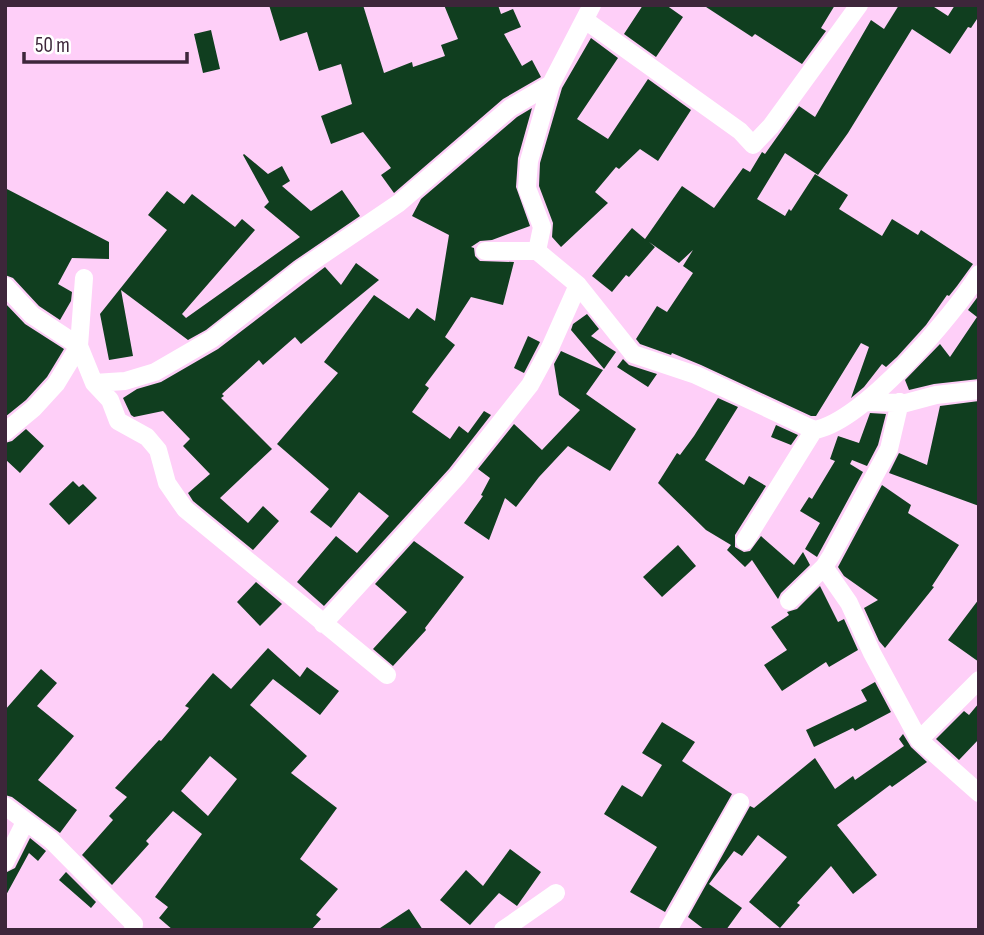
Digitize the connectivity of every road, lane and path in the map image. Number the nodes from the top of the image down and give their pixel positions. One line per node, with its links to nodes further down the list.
1 (859, 5): 2 (street)
2 (588, 13): 3 (street)
3 (551, 84): 5 (street); 11 (street)
4 (485, 251): 5 (street)
5 (537, 251): 8 (street)
6 (979, 274): 13 (street)
7 (84, 278): 10 (street)
8 (578, 285): 15 (street); 20 (street)
9 (5, 286): 10 (street)
10 (79, 346): 11 (street); 16 (street)
11 (94, 383): 20 (street)
12 (979, 390): 14 (street)
13 (866, 402): 14 (street); 15 (street)
14 (900, 402): 18 (street)
15 (814, 430): 17 (street)
16 (5, 432)
17 (745, 541)
18 (824, 567): 19 (street); 23 (street)
19 (789, 601)
20 (323, 624): 21 (street)
21 (387, 675)
22 (979, 680): 23 (street)
23 (919, 740): 24 (street)
24 (979, 793)
25 (740, 802): 32 (street)
26 (5, 806): 27 (street)
27 (25, 822): 28 (street); 30 (street)
28 (5, 863)
29 (556, 893): 31 (street)
30 (133, 930)
31 (502, 930)
32 (668, 930)

